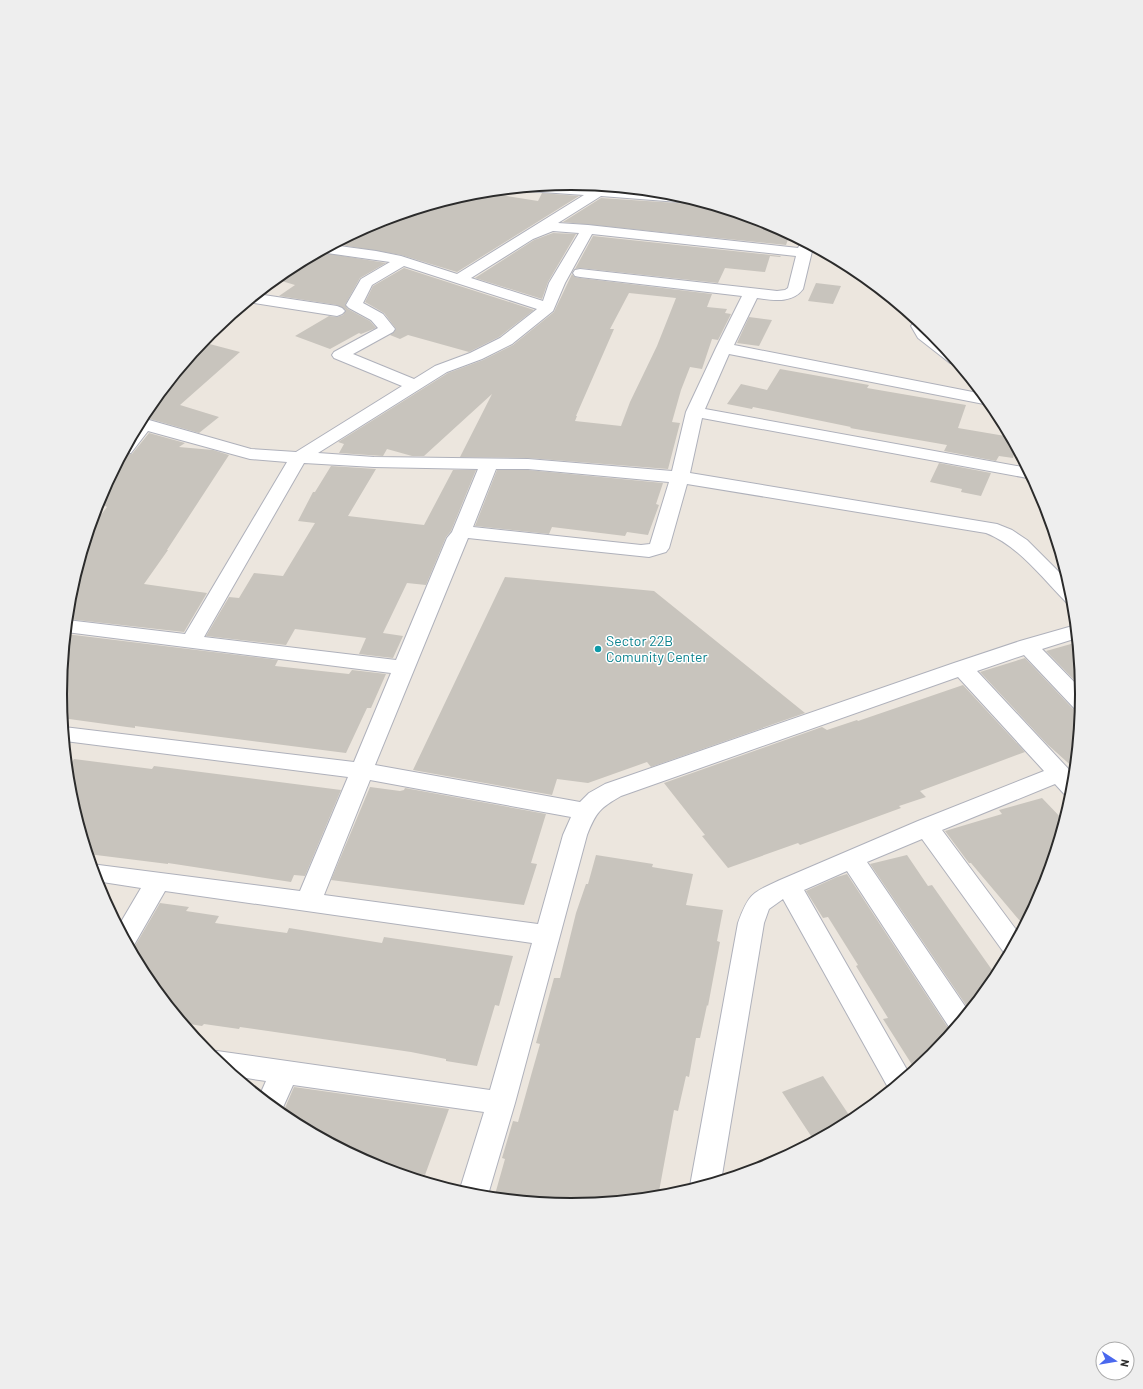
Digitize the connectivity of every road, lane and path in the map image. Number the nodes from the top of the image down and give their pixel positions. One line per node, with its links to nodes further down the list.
1 (570, 190): 2 (street)
2 (597, 192): 3 (street); 5 (street)
3 (646, 196)
4 (588, 229): 5 (street); 6 (street); 15 (street)
5 (528, 236): 10 (street)
6 (806, 248): 12 (street)
7 (334, 250): 8 (street)
8 (402, 261): 10 (street); 18 (street)
9 (580, 273): 12 (street)
10 (459, 279): 15 (street)
11 (269, 290): 14 (street)
12 (751, 294): 17 (street)
13 (258, 299): 14 (street)
14 (285, 302): 16 (street)
15 (548, 308): 18 (street)
16 (337, 311)
17 (724, 348): 19 (street); 20 (street)
18 (415, 385): 22 (street)
19 (980, 398)
20 (695, 412): 24 (street); 25 (street)
21 (146, 424): 22 (street)
22 (298, 458): 23 (street); 30 (street)
23 (488, 463): 25 (street); 26 (street)
24 (1025, 473)
25 (680, 477): 26 (street); 27 (street)
26 (461, 534): 32 (street)
27 (1065, 589)
28 (71, 626): 30 (street)
29 (1072, 632): 31 (street)
30 (192, 640): 32 (street)
31 (1027, 646): 33 (street); 34 (street)
32 (404, 668): 36 (street)
33 (962, 668): 37 (street); 38 (street)
34 (1076, 696)
35 (69, 735): 36 (street)
36 (363, 771): 38 (street); 44 (street)
37 (1066, 782): 39 (street)
38 (585, 811): 46 (street)
39 (927, 827): 40 (street); 47 (street)
40 (852, 859): 43 (street); 48 (street)
41 (100, 873): 42 (street)
42 (158, 881): 44 (street); 45 (street)
43 (789, 886): 51 (street); 54 (street)
44 (308, 902): 46 (street)
45 (128, 934)
46 (548, 935): 53 (street)
47 (1011, 942)
48 (958, 1018)
49 (228, 1064): 50 (street)
50 (284, 1072): 52 (street); 53 (street)
51 (898, 1079)
52 (272, 1101)
53 (501, 1102): 55 (street)
54 (706, 1181)
55 (475, 1189)

